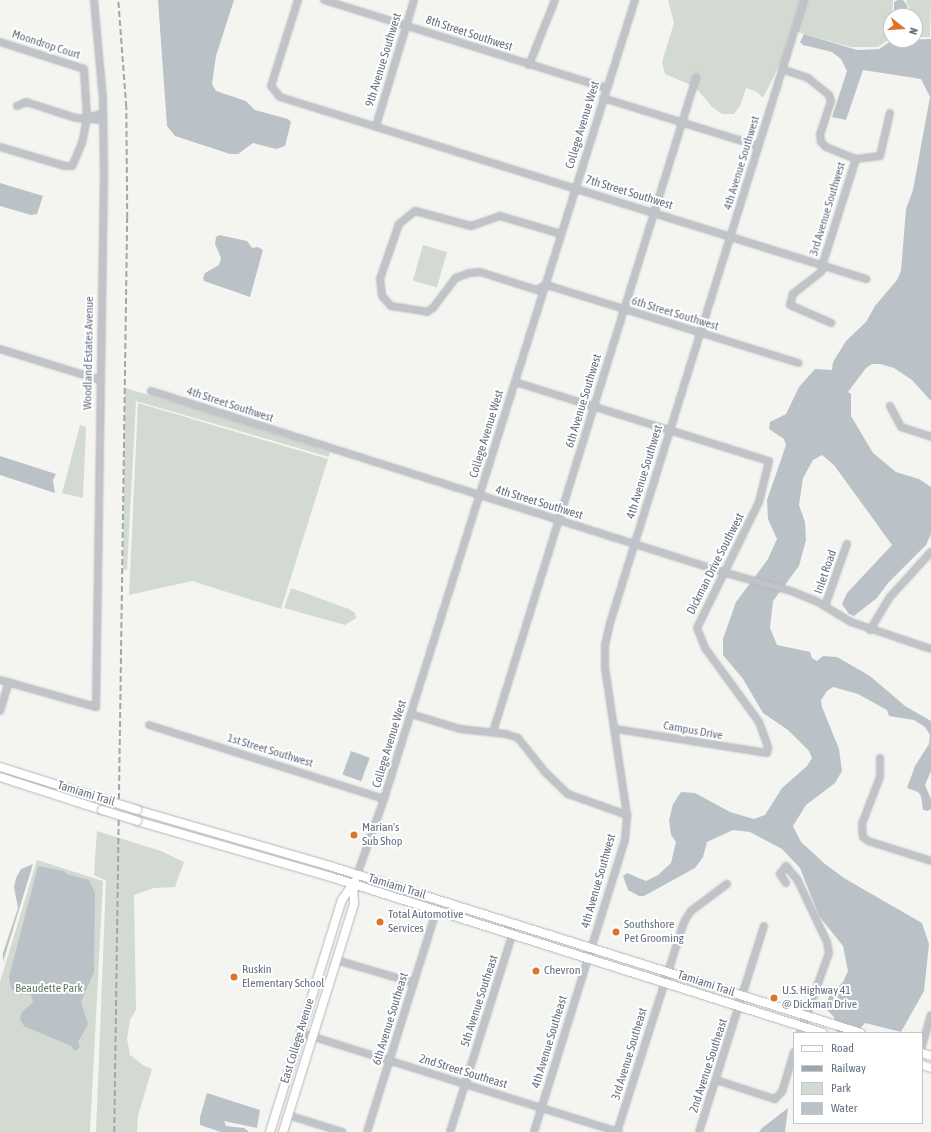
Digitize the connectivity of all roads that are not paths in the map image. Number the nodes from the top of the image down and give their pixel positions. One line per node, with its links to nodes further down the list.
1 (94, 0): 17 (street, Woodland Estates Avenue)
2 (298, 0): 20 (street, 7th Street Southwest)
3 (324, 0): 8 (street, 8th Street Southwest)
4 (414, 0): 8 (street, 9th Avenue Southwest)
5 (555, 0): 10 (street)
6 (635, 0): 13 (street, College Avenue West)
7 (804, 0): 11 (street, 4th Avenue Southwest)
8 (406, 26): 10 (street, 8th Street Southwest); 20 (street, 9th Avenue Southwest)
9 (0, 42): 18 (street, Moondrop Court)
10 (529, 65): 13 (street, 8th Street Southwest)
11 (782, 69): 21 (street, 4th Avenue Southwest); 23 (street)
12 (696, 78): 19 (street, 6th Avenue Southwest)
13 (607, 88): 14 (street, College Avenue West)
14 (603, 98): 19 (street); 24 (street, College Avenue West)
15 (17, 106): 18 (street)
16 (890, 113): 23 (street)
17 (103, 117): 18 (street); 36 (street, Woodland Estates Avenue)
18 (87, 118): 22 (street, Moondrop Court)
19 (682, 123): 21 (street); 25 (street, 6th Avenue Southwest)
20 (376, 126): 24 (street, 7th Street Southwest)
21 (758, 146): 27 (street, 4th Avenue Southwest)
22 (0, 147)
23 (856, 159): 28 (street, 3rd Avenue Southwest)
24 (575, 188): 25 (street, 7th Street Southwest); 26 (street, College Avenue West)
25 (654, 213): 27 (street, 7th Street Southwest); 31 (street, 6th Avenue Southwest)
26 (561, 234): 30 (street, College Avenue West); 30 (street, 6th Street Southwest)
27 (731, 237): 28 (street, 7th Street Southwest); 33 (street, 4th Avenue Southwest)
28 (823, 266): 29 (street, 7th Street Southwest); 32 (street)
29 (866, 279)
30 (545, 286): 31 (street, 6th Street Southwest); 37 (street, College Avenue West)
31 (624, 309): 33 (street, 6th Street Southwest); 39 (street, 6th Avenue Southwest)
32 (831, 323)
33 (700, 333): 35 (street, 6th Street Southwest); 41 (street, 4th Avenue Southwest)
34 (0, 349): 36 (street)
35 (799, 363)
36 (100, 380): 53 (street, Woodland Estates Avenue)
37 (515, 382): 39 (street); 43 (street, College Avenue West)
38 (151, 392): 43 (street, 4th Street Southwest)
39 (594, 406): 41 (street); 44 (street, 6th Avenue Southwest)
40 (890, 406): 42 (street)
41 (670, 430): 45 (street, 4th Avenue Southwest); 48 (street, Dickman Drive Southwest)
42 (931, 437)
43 (479, 496): 44 (street, 4th Street Southwest); 55 (street, College Avenue West)
44 (558, 520): 45 (street, 4th Street Southwest); 58 (street, 6th Avenue Southwest)
45 (634, 544): 48 (street, 4th Street Southwest); 57 (street, 4th Avenue Southwest)
46 (847, 544): 49 (street, Inlet Road)
47 (931, 552): 50 (street)
48 (726, 573): 49 (street, 4th Street Southwest); 59 (street, Dickman Drive Southwest)
49 (825, 606): 50 (street, 4th Street Southwest)
50 (870, 630): 51 (street, 4th Street Southwest)
51 (931, 649)
52 (0, 680): 53 (street)
53 (9, 682): 54 (street)
54 (0, 711)
55 (411, 714): 58 (street); 63 (street, College Avenue West)
56 (149, 725): 63 (street, 1st Street Southwest)
57 (615, 729): 59 (street, Campus Drive); 64 (street, 4th Avenue Southwest)
58 (493, 732): 64 (street)
59 (767, 753)
60 (880, 758): 65 (street)
61 (0, 767): 66 (main road, Tamiami Trail, bridge)
62 (0, 778): 69 (main road, Tamiami Trail, bridge)
63 (384, 799): 66 (street, College Avenue West)
64 (627, 815): 75 (street, 4th Avenue Southwest)
65 (931, 861)
66 (357, 875): 69 (main road, East College Avenue); 70 (main road, Tamiami Trail)
67 (786, 883): 83 (street)
68 (727, 884): 78 (street)
69 (353, 885): 71 (main road, Tamiami Trail); 77 (main road, East College Avenue); 88 (main road, East College Avenue)
70 (452, 904): 71 (main road); 72 (main road, Tamiami Trail)
71 (436, 912): 74 (main road, Tamiami Trail); 79 (street, 6th Avenue Southeast)
72 (508, 922): 74 (street); 75 (main road, Tamiami Trail)
73 (764, 926): 81 (street, 2nd Avenue Southeast)
74 (512, 935): 76 (main road, Tamiami Trail); 94 (street, 5th Avenue Southeast)
75 (591, 947): 76 (street, 4th Avenue Southwest); 78 (main road, Tamiami Trail)
76 (587, 959): 80 (main road, Tamiami Trail); 95 (street, 4th Avenue Southeast)
77 (336, 960): 79 (street); 89 (main road, East College Avenue)
78 (667, 972): 80 (street); 81 (main road, Tamiami Trail)
79 (414, 983): 92 (street, 6th Avenue Southeast)
80 (664, 983): 82 (main road, Tamiami Trail); 103 (street, 3rd Avenue Southeast)
81 (742, 996): 82 (street, 2nd Avenue Southeast); 83 (main road, Tamiami Trail)
82 (739, 1006): 85 (main road, Tamiami Trail); 93 (street, 2nd Avenue Southeast)
83 (806, 1015): 85 (street); 87 (main road, Tamiami Trail)
84 (931, 1016): 90 (street)
85 (801, 1030): 86 (main road, Tamiami Trail)
86 (816, 1032)
87 (857, 1032)
88 (301, 1033): 89 (street, 2nd Street Southeast); 97 (main road, East College Avenue)
89 (312, 1036): 92 (street, 2nd Street Southeast); 96 (main road, East College Avenue)
90 (923, 1043)
91 (793, 1055): 93 (street)
92 (389, 1060): 94 (street, 2nd Street Southeast); 100 (street, 6th Avenue Southeast)
93 (716, 1080): 104 (street, 2nd Avenue Southeast)
94 (465, 1083): 95 (street, 2nd Street Southeast); 101 (street, 5th Avenue Southeast)
95 (542, 1108): 102 (street, 4th Avenue Southeast); 103 (street, 2nd Street Southeast)
96 (288, 1115): 98 (main road, East College Avenue); 99 (street)
97 (270, 1132)
98 (282, 1132)
99 (342, 1132)
100 (367, 1132)
101 (450, 1132)
102 (534, 1132)
103 (618, 1132)
104 (699, 1132)

